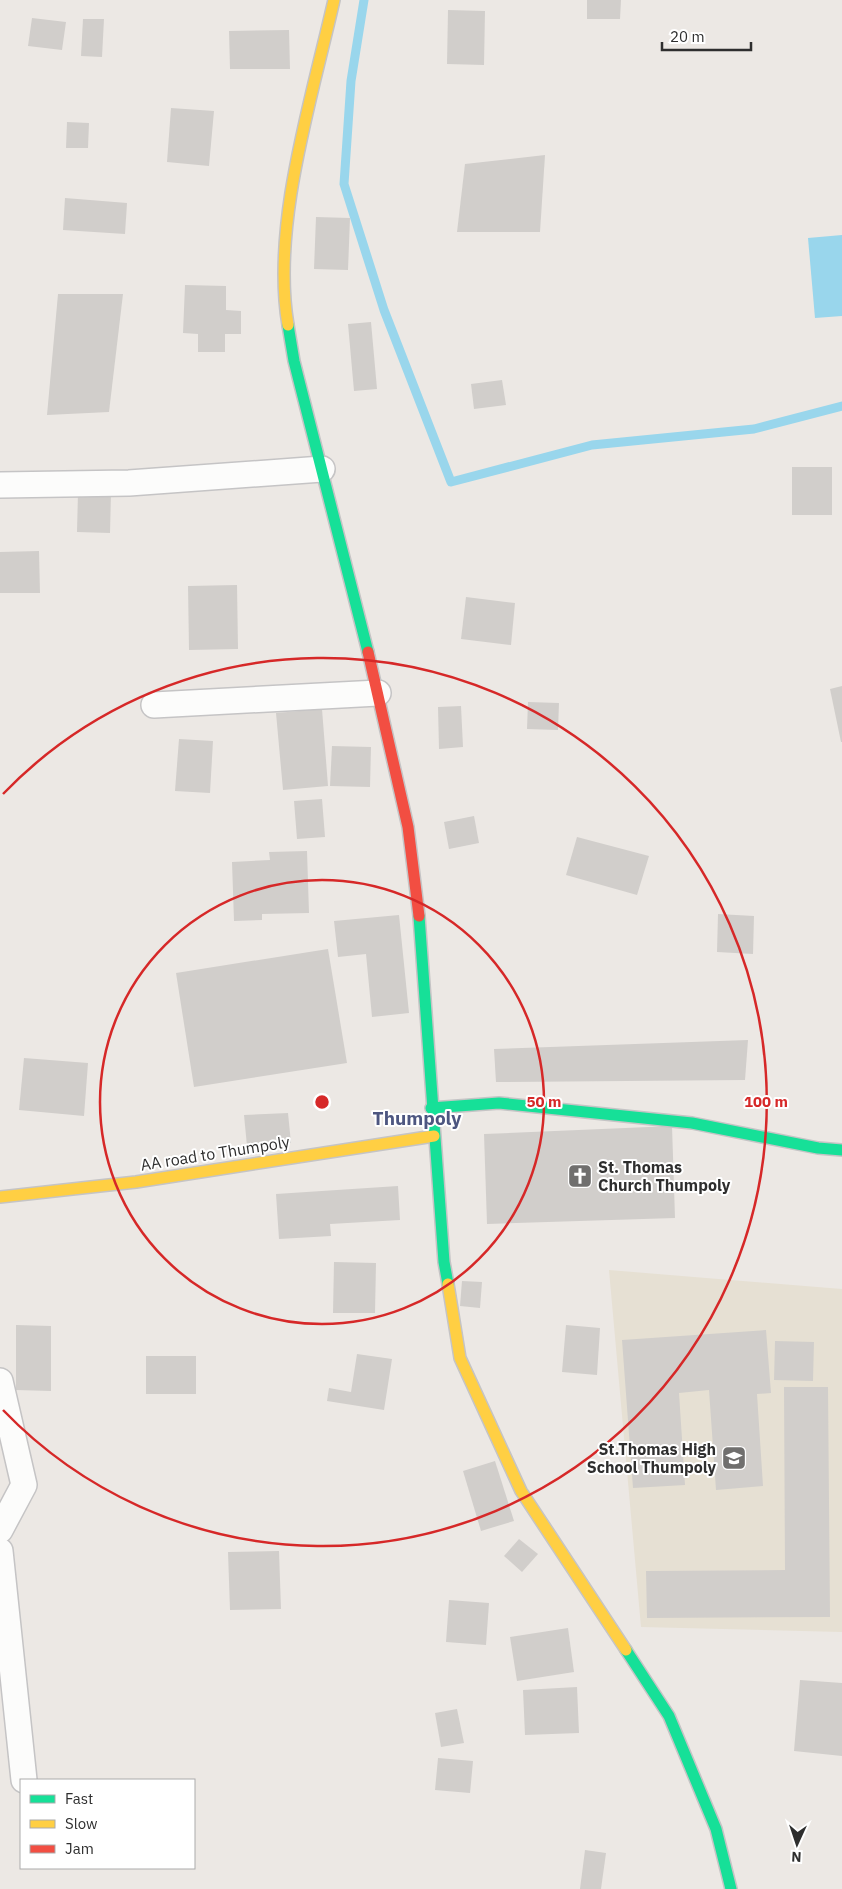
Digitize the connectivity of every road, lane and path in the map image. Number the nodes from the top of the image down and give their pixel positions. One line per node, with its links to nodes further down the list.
1 (334, 0): 2 (main road)
2 (322, 469): 3 (street); 4 (main road)
3 (0, 485)
4 (378, 693): 5 (street); 6 (main road)
5 (154, 705)
6 (431, 1108): 7 (main road); 8 (main road)
7 (434, 1136): 9 (main road, AA road to Thumpoly); 14 (main road)
8 (842, 1150)
9 (0, 1197)
10 (0, 1381): 11 (street)
11 (0, 1530)
12 (0, 1551): 13 (street)
13 (24, 1779)
14 (731, 1889)

